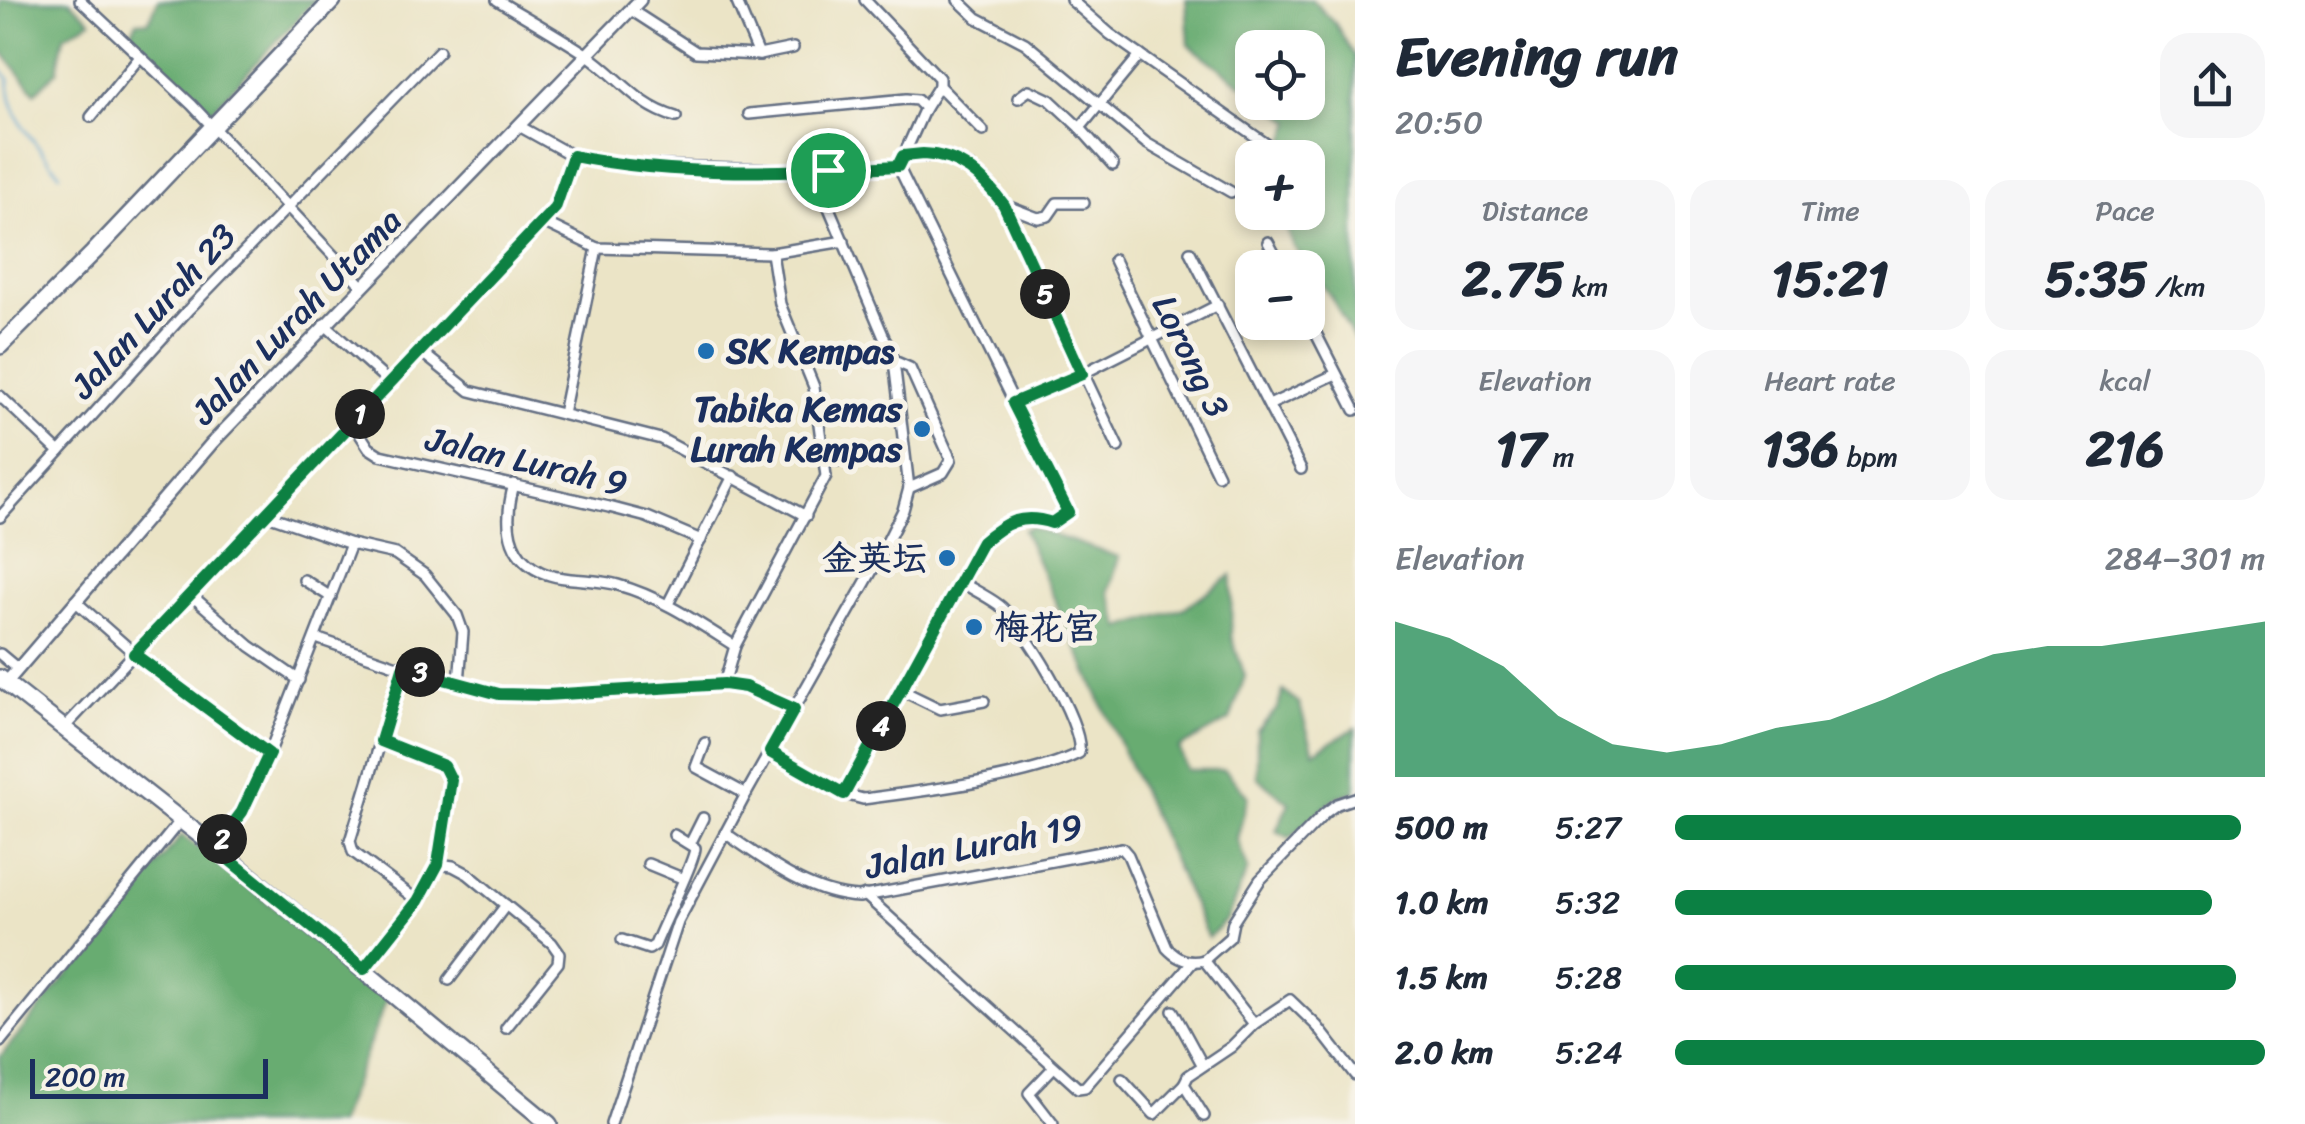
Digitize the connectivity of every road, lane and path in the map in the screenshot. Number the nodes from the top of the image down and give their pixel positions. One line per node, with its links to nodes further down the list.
1 (80, 0): 14 (street)
2 (332, 0): 23 (main road)
3 (497, 0): 11 (street)
4 (736, 0): 12 (street)
5 (865, 0): 15 (street)
6 (958, 0): 17 (street)
7 (1071, 0): 13 (street)
8 (636, 5): 11 (street, Jalan Lurah Utama); 12 (street)
9 (792, 48): 12 (street)
10 (439, 51): 34 (street, Jalan Lurah 23)
11 (587, 54): 21 (street); 22 (street, Jalan Lurah Utama)
12 (759, 55)
13 (1140, 55): 17 (street); 26 (street)
14 (139, 58): 20 (street); 23 (street)
15 (938, 86): 18 (street); 25 (street)
16 (1018, 98): 24 (street)
17 (1098, 105): 24 (street); 31 (street)
18 (924, 108): 19 (street); 28 (street)
19 (749, 114)
20 (90, 117)
21 (676, 117)
22 (519, 126): 27 (street); 43 (street, Jalan Lurah Utama)
23 (212, 127): 34 (street); 48 (main road)
24 (1080, 128): 29 (street)
25 (983, 131)
26 (1261, 140)
27 (573, 156): 30 (street); 35 (street)
28 (901, 161): 30 (street); 33 (street); 55 (street)
29 (1113, 165)
30 (813, 170): 36 (street)
31 (1230, 192)
32 (1084, 204): 33 (street)
33 (1004, 205): 51 (street)
34 (289, 208): 43 (street); 61 (street, Jalan Lurah 23)
35 (543, 222): 38 (street); 49 (street)
36 (844, 241): 41 (street); 50 (street)
37 (1268, 242): 39 (street)
38 (598, 248): 41 (street); 58 (street)
39 (1272, 250)
40 (1190, 252): 44 (street)
41 (772, 253): 63 (street)
42 (1114, 260): 46 (street, Lorong 3)
43 (362, 286): 45 (street, Jalan Lurah Utama)
44 (1218, 305): 46 (street); 56 (street)
45 (324, 324): 53 (street); 78 (street, Jalan Lurah Utama)
46 (1153, 340): 51 (street); 65 (street, Lorong 3)
47 (1319, 340): 52 (street)
48 (0, 346)
49 (420, 351): 53 (street); 58 (street)
50 (894, 361): 62 (street); 68 (street)
51 (1082, 374): 55 (street); 60 (street)
52 (1336, 374): 56 (street); 57 (street)
53 (390, 383): 59 (street)
54 (0, 396): 61 (street)
55 (1013, 403): 75 (street)
56 (1269, 405): 64 (street)
57 (1355, 410)
58 (563, 414): 66 (street)
59 (352, 422): 67 (street, Jalan Lurah 9); 69 (street)
60 (1118, 448)
61 (59, 452): 71 (street, Jalan Lurah 23)
62 (905, 458): 63 (street); 68 (street)
63 (824, 461): 70 (street)
64 (1301, 469)
65 (1218, 475)
66 (733, 476): 70 (street); 72 (street)
67 (514, 484): 72 (street, Jalan Lurah 9); 79 (street)
68 (909, 488): 92 (street)
69 (264, 514): 73 (street); 76 (street)
70 (806, 516): 81 (street)
71 (0, 517)
72 (701, 540): 79 (street)
73 (351, 544): 77 (street); 88 (street)
74 (304, 580): 77 (street)
75 (959, 581): 90 (street); 99 (street)
76 (190, 594): 83 (street); 87 (street)
77 (331, 597): 80 (street)
78 (75, 601): 83 (street); 85 (street, Jalan Lurah Utama)
79 (668, 604): 81 (street)
80 (316, 638): 84 (street); 87 (street)
81 (735, 646): 89 (street)
82 (0, 654): 85 (street)
83 (134, 654): 93 (street); 97 (street)
84 (403, 668): 88 (street); 94 (street)
85 (18, 669): 86 (street, Jalan Lurah Utama)
86 (3, 680): 93 (main road)
87 (299, 680): 97 (street)
88 (460, 683): 89 (street)
89 (724, 684): 92 (street)
90 (900, 690): 91 (street); 99 (street)
91 (984, 701)
92 (794, 709): 96 (street)
93 (63, 729): 102 (main road)
94 (381, 741): 107 (street); 111 (street)
95 (705, 743): 98 (street)
96 (770, 752): 98 (street); 99 (street)
97 (269, 754): 106 (street)
98 (746, 794): 103 (street)
99 (844, 794)
100 (1355, 798): 116 (street)
101 (703, 818): 105 (street)
102 (180, 821): 106 (main road); 123 (street)
103 (725, 833): 110 (street, Jalan Lurah 19); 114 (street)
104 (674, 835): 105 (street)
105 (690, 844): 109 (street)
106 (215, 848): 118 (main road)
107 (438, 864): 111 (street); 112 (street)
108 (648, 864): 109 (street)
109 (682, 878): 113 (street)
110 (865, 895): 117 (street, Jalan Lurah 19); 125 (street)
111 (418, 901): 118 (street)
112 (506, 905): 119 (street); 122 (street)
113 (666, 916): 114 (street); 115 (street)
114 (678, 922): 132 (street)
115 (622, 940)
116 (1204, 960): 117 (street); 121 (street)
117 (1192, 963): 125 (street)
118 (364, 969): 131 (main road)
119 (449, 980)
120 (1173, 1011): 124 (street)
121 (1254, 1024): 124 (street); 126 (street)
122 (506, 1028)
123 (0, 1042)
124 (1202, 1064): 128 (street)
125 (1054, 1068): 133 (street)
126 (1355, 1075)
127 (1122, 1079): 129 (street)
128 (1184, 1084): 129 (street); 130 (street)
129 (1154, 1114): 134 (street)
130 (1204, 1116)
131 (549, 1124)
132 (611, 1124)
133 (1053, 1124)
134 (1162, 1124)

